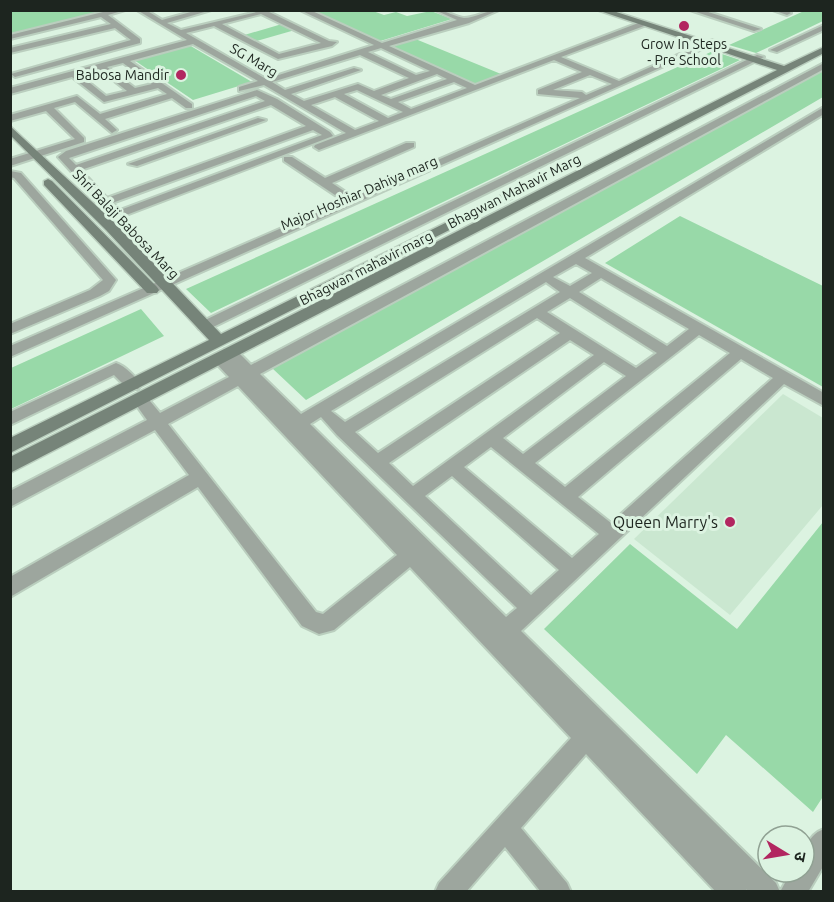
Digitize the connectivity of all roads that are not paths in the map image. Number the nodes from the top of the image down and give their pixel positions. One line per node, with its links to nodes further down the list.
1 (122, 10): 12 (street)
2 (140, 10): 14 (street, SG Marg)
3 (208, 10): 14 (street)
4 (303, 10): 21 (street)
5 (496, 10): 13 (street)
6 (601, 10): 16 (main road)
7 (693, 10): 19 (street)
8 (776, 10): 11 (street)
9 (440, 11): 13 (street)
10 (616, 11): 27 (main road)
11 (786, 13)
12 (103, 15): 17 (street); 22 (street)
13 (466, 21): 29 (street)
14 (161, 22): 20 (street, SG Marg)
15 (216, 24): 20 (street); 28 (street); 34 (street)
16 (641, 24): 27 (main road); 35 (street)
17 (117, 25): 32 (street); 42 (street)
18 (824, 27): 31 (street)
19 (757, 29)
20 (179, 33): 25 (street, SG Marg)
21 (356, 36): 23 (street); 29 (street)
22 (10, 37)
23 (347, 38)
24 (824, 38): 38 (main road, Bhagwan mahavir marg)
25 (193, 41): 37 (street); 48 (street, SG Marg)
26 (338, 41): 28 (street)
27 (707, 42): 38 (main road); 49 (street, Major Hoshiar Dahiya marg)
28 (329, 44): 34 (street)
29 (379, 45): 33 (street); 41 (street)
30 (824, 49): 38 (main road, Bhagwan Mahavir Marg)
31 (774, 50)
32 (10, 51)
33 (359, 51): 36 (street); 46 (street)
34 (282, 57): 45 (street)
35 (553, 57): 43 (street); 52 (street)
36 (336, 59): 45 (street); 55 (street)
37 (124, 60): 40 (street); 50 (street)
38 (772, 63): 91 (main road, Bhagwan mahavir marg); 92 (main road, Bhagwan Mahavir Marg); 101 (street)
39 (824, 65): 111 (street)
40 (101, 67): 44 (street); 54 (street)
41 (436, 70): 46 (street); 47 (street)
42 (13, 72): 51 (street)
43 (589, 72): 49 (street); 59 (street)
44 (74, 74): 51 (street); 54 (street)
45 (280, 77): 48 (street)
46 (415, 78): 57 (street)
47 (454, 78): 52 (street); 61 (street)
48 (264, 82): 55 (street, SG Marg); 63 (street)
49 (617, 83): 59 (street, Major Hoshiar Dahiya marg); 88 (street, Major Hoshiar Dahiya marg)
50 (159, 85): 54 (street); 58 (street)
51 (30, 86): 53 (street)
52 (475, 88): 67 (street)
53 (10, 91)
54 (134, 92)
55 (284, 93): 62 (street, SG Marg)
56 (335, 93): 57 (street); 62 (street); 71 (street)
57 (375, 94): 61 (street)
58 (174, 95): 63 (street); 70 (street)
59 (582, 95): 88 (street, Major Hoshiar Dahiya marg)
60 (274, 101): 66 (street); 72 (street); 83 (street)
61 (391, 102): 67 (street)
62 (303, 104): 75 (street, SG Marg)
63 (189, 106): 74 (street)
64 (47, 108): 69 (street); 70 (street); 77 (street)
65 (824, 110): 95 (street)
66 (246, 111): 73 (street); 79 (street)
67 (411, 112): 71 (street)
68 (824, 117): 95 (street)
69 (10, 118)
70 (98, 118): 74 (street)
71 (387, 121): 75 (street)
72 (314, 126): 73 (street); 81 (street)
73 (273, 128): 85 (street); 85 (street)
74 (112, 130): 77 (street)
75 (355, 134): 81 (street)
76 (13, 138): 80 (main road, Shri Balaji Babosa Marg)
77 (81, 140): 80 (street)
78 (410, 145): 86 (street)
79 (120, 153): 83 (street); 85 (street)
80 (30, 156): 82 (street); 87 (main road, Shri Balaji Babosa Marg)
81 (291, 156): 86 (street); 90 (street); 93 (street)
82 (10, 163)
83 (72, 169): 90 (street)
84 (10, 174): 89 (street)
85 (145, 174): 90 (street)
86 (323, 183): 88 (street)
87 (65, 191): 89 (street); 93 (main road, Shri Balaji Babosa Marg); 94 (main road, Shri Balaji Babosa Marg)
88 (350, 200): 98 (street, Major Hoshiar Dahiya marg)
89 (40, 201): 103 (street)
90 (106, 202)
91 (483, 209): 92 (main road); 106 (main road, Bhagwan mahavir marg)
92 (497, 216): 106 (main road, Bhagwan Mahavir Marg)
93 (106, 222): 94 (main road); 98 (main road, Shri Balaji Babosa Marg)
94 (88, 223): 98 (main road, Shri Balaji Babosa Marg)
95 (579, 260): 96 (street); 97 (street); 119 (street)
96 (601, 273): 99 (street); 102 (street)
97 (552, 281): 99 (street); 116 (street)
98 (155, 285): 101 (main road, Shri Balaji Babosa Marg); 105 (street, Major Hoshiar Dahiya marg); 106 (main road, Shri Balaji Babosa Marg); 107 (street, Major Hoshiar Dahiya marg)
99 (570, 292): 100 (street); 109 (street)
100 (537, 312): 104 (street); 120 (street)
101 (204, 326): 106 (main road, Shri Balaji Babosa Marg)
102 (699, 328): 108 (street); 109 (street)
103 (10, 330)
104 (570, 333): 110 (street); 123 (street)
105 (10, 344)
106 (219, 350): 111 (street); 114 (main road, Bhagwan mahavir marg)
107 (10, 352)
108 (740, 352): 113 (street); 129 (street)
109 (668, 353): 112 (street)
110 (604, 355): 112 (street); 121 (street)
111 (245, 376): 118 (street); 119 (street)
112 (637, 376): 124 (street)
113 (783, 377): 115 (street); 131 (street)
114 (137, 392): 117 (street); 118 (street); 122 (main road, Bhagwan mahavir marg); 125 (main road, Bhagwan mahavir marg)
115 (824, 400)
116 (328, 416): 119 (street); 120 (street)
117 (10, 419)
118 (157, 423): 127 (street); 130 (street)
119 (298, 429): 132 (street); 134 (street)
120 (343, 431): 123 (street)
121 (491, 438): 124 (street); 126 (street)
122 (10, 446)
123 (377, 462): 128 (street)
124 (523, 463): 129 (street)
125 (10, 466)
126 (452, 466): 128 (street); 133 (street)
127 (200, 477): 132 (street); 135 (street)
128 (412, 496): 136 (street)
129 (565, 497): 131 (street)
130 (10, 500)
131 (612, 534): 133 (street)
132 (411, 555): 134 (street)
133 (572, 570): 136 (street)
134 (443, 577): 137 (street); 138 (street)
135 (10, 588)
136 (531, 608): 137 (street)
137 (507, 630): 138 (street)
138 (592, 731): 139 (street); 143 (street); 144 (street)
139 (505, 828): 141 (street); 142 (street)
140 (824, 841): 145 (street)
141 (448, 891)
142 (558, 891)
143 (734, 891)
144 (767, 891)
145 (793, 891)

